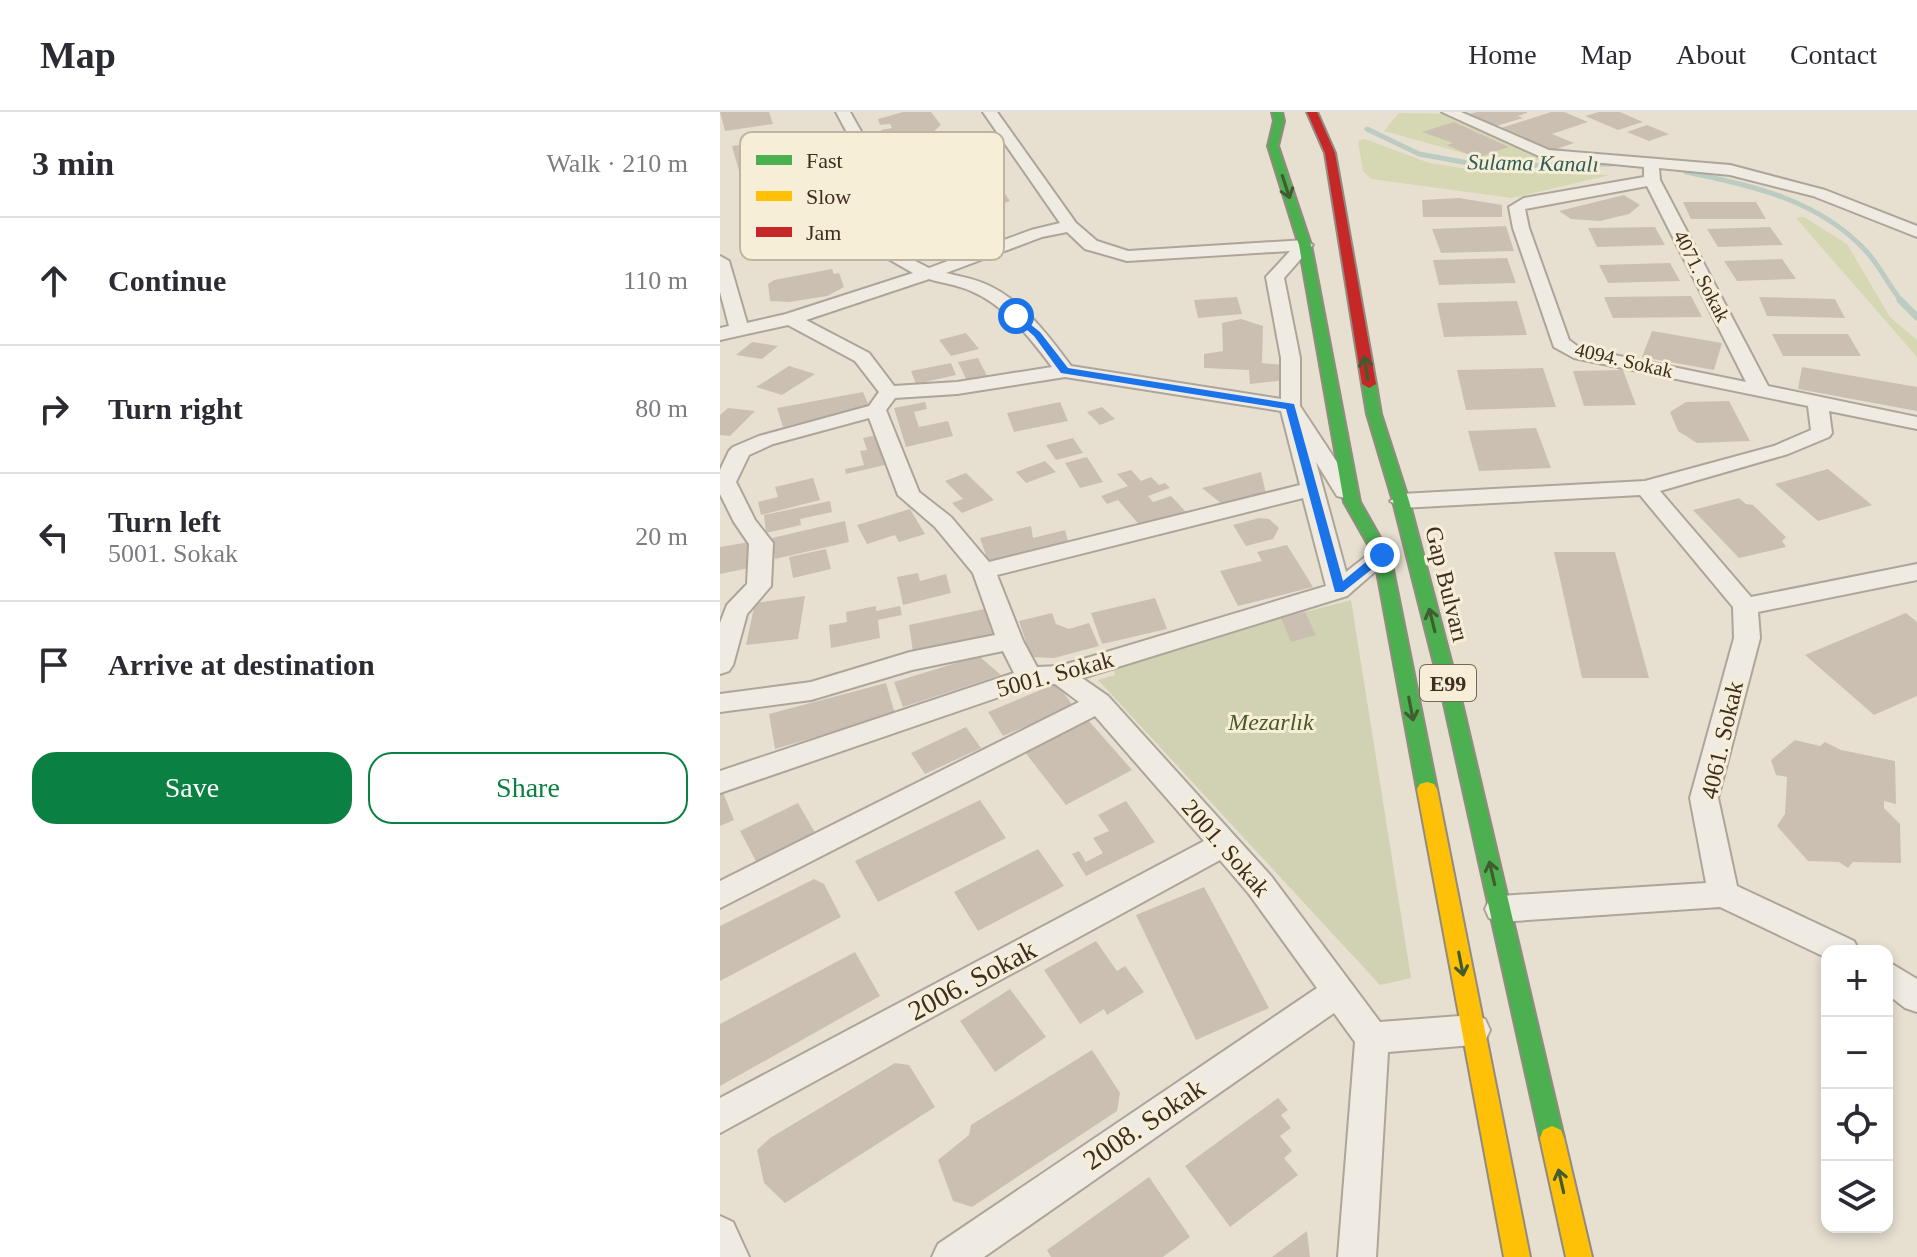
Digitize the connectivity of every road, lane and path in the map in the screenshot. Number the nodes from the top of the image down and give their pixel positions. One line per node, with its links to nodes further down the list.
1 (843, 112): 8 (street)
2 (990, 112): 12 (street)
3 (1277, 112): 9 (highway, E99)
4 (1312, 112): 10 (highway, Gap Bulvarı / E99)
5 (1449, 112): 11 (street)
6 (1338, 120): 10 (highway)
7 (1261, 126): 9 (highway)
8 (854, 132)
9 (1273, 146): 15 (highway, E99, one-way to 15)
10 (1330, 153): 30 (highway, Gap Bulvarı / E99, one-way to 10)
11 (1651, 170): 13 (street); 23 (street, 4071. Sokak); 23 (street, 4094. Sokak)
12 (1070, 226): 14 (street); 15 (street)
13 (1917, 232)
14 (1004, 245)
15 (1305, 245): 26 (street); 31 (highway, E99)
16 (900, 260): 19 (street)
17 (965, 260): 19 (street)
18 (720, 261): 21 (street)
19 (928, 274): 20 (street); 22 (street)
20 (790, 319): 21 (street); 24 (street)
21 (730, 333)
22 (1065, 371): 24 (street); 26 (street)
23 (1760, 390): 25 (street, 4094. Sokak)
24 (882, 401): 33 (street); 38 (street)
25 (1817, 402): 27 (street, 4094. Sokak); 28 (street)
26 (1290, 406): 29 (street); 31 (street)
27 (1917, 423)
28 (1646, 488): 30 (street); 36 (street)
29 (1312, 489): 33 (street); 35 (street)
30 (1401, 501): 47 (highway, Gap Bulvarı / E99, one-way to 30)
31 (1352, 502): 32 (highway, E99)
32 (1382, 555): 35 (street, 5001. Sokak); 52 (highway, E99, one-way to 52)
33 (984, 571): 37 (street)
34 (1917, 572): 36 (street)
35 (1339, 590): 39 (street, 5001. Sokak)
36 (1745, 606): 45 (street, 4061. Sokak)
37 (1010, 641): 40 (street); 41 (street)
38 (720, 665)
39 (1060, 675): 40 (street, 5001. Sokak); 42 (street, 2001. Sokak)
40 (1029, 677): 43 (street, 5001. Sokak)
41 (720, 703)
42 (1099, 703): 44 (street, 2001. Sokak); 46 (street)
43 (720, 782)
44 (1223, 845): 50 (street, 2001. Sokak); 54 (street, 2006. Sokak)
45 (1723, 894): 47 (street); 48 (street)
46 (720, 895)
47 (1500, 909): 60 (highway, Gap Bulvarı / E99, one-way to 47)
48 (1830, 945)
49 (1893, 980): 51 (street)
50 (1338, 992): 53 (street, 2001. Sokak); 57 (street, 2008. Sokak)
51 (1917, 998)
52 (1473, 1030): 53 (street); 59 (highway, E99)
53 (1372, 1038): 58 (street)
54 (720, 1116)
55 (720, 1235): 56 (street)
56 (730, 1257)
57 (951, 1257)
58 (1357, 1257)
59 (1517, 1257)
60 (1579, 1257)

